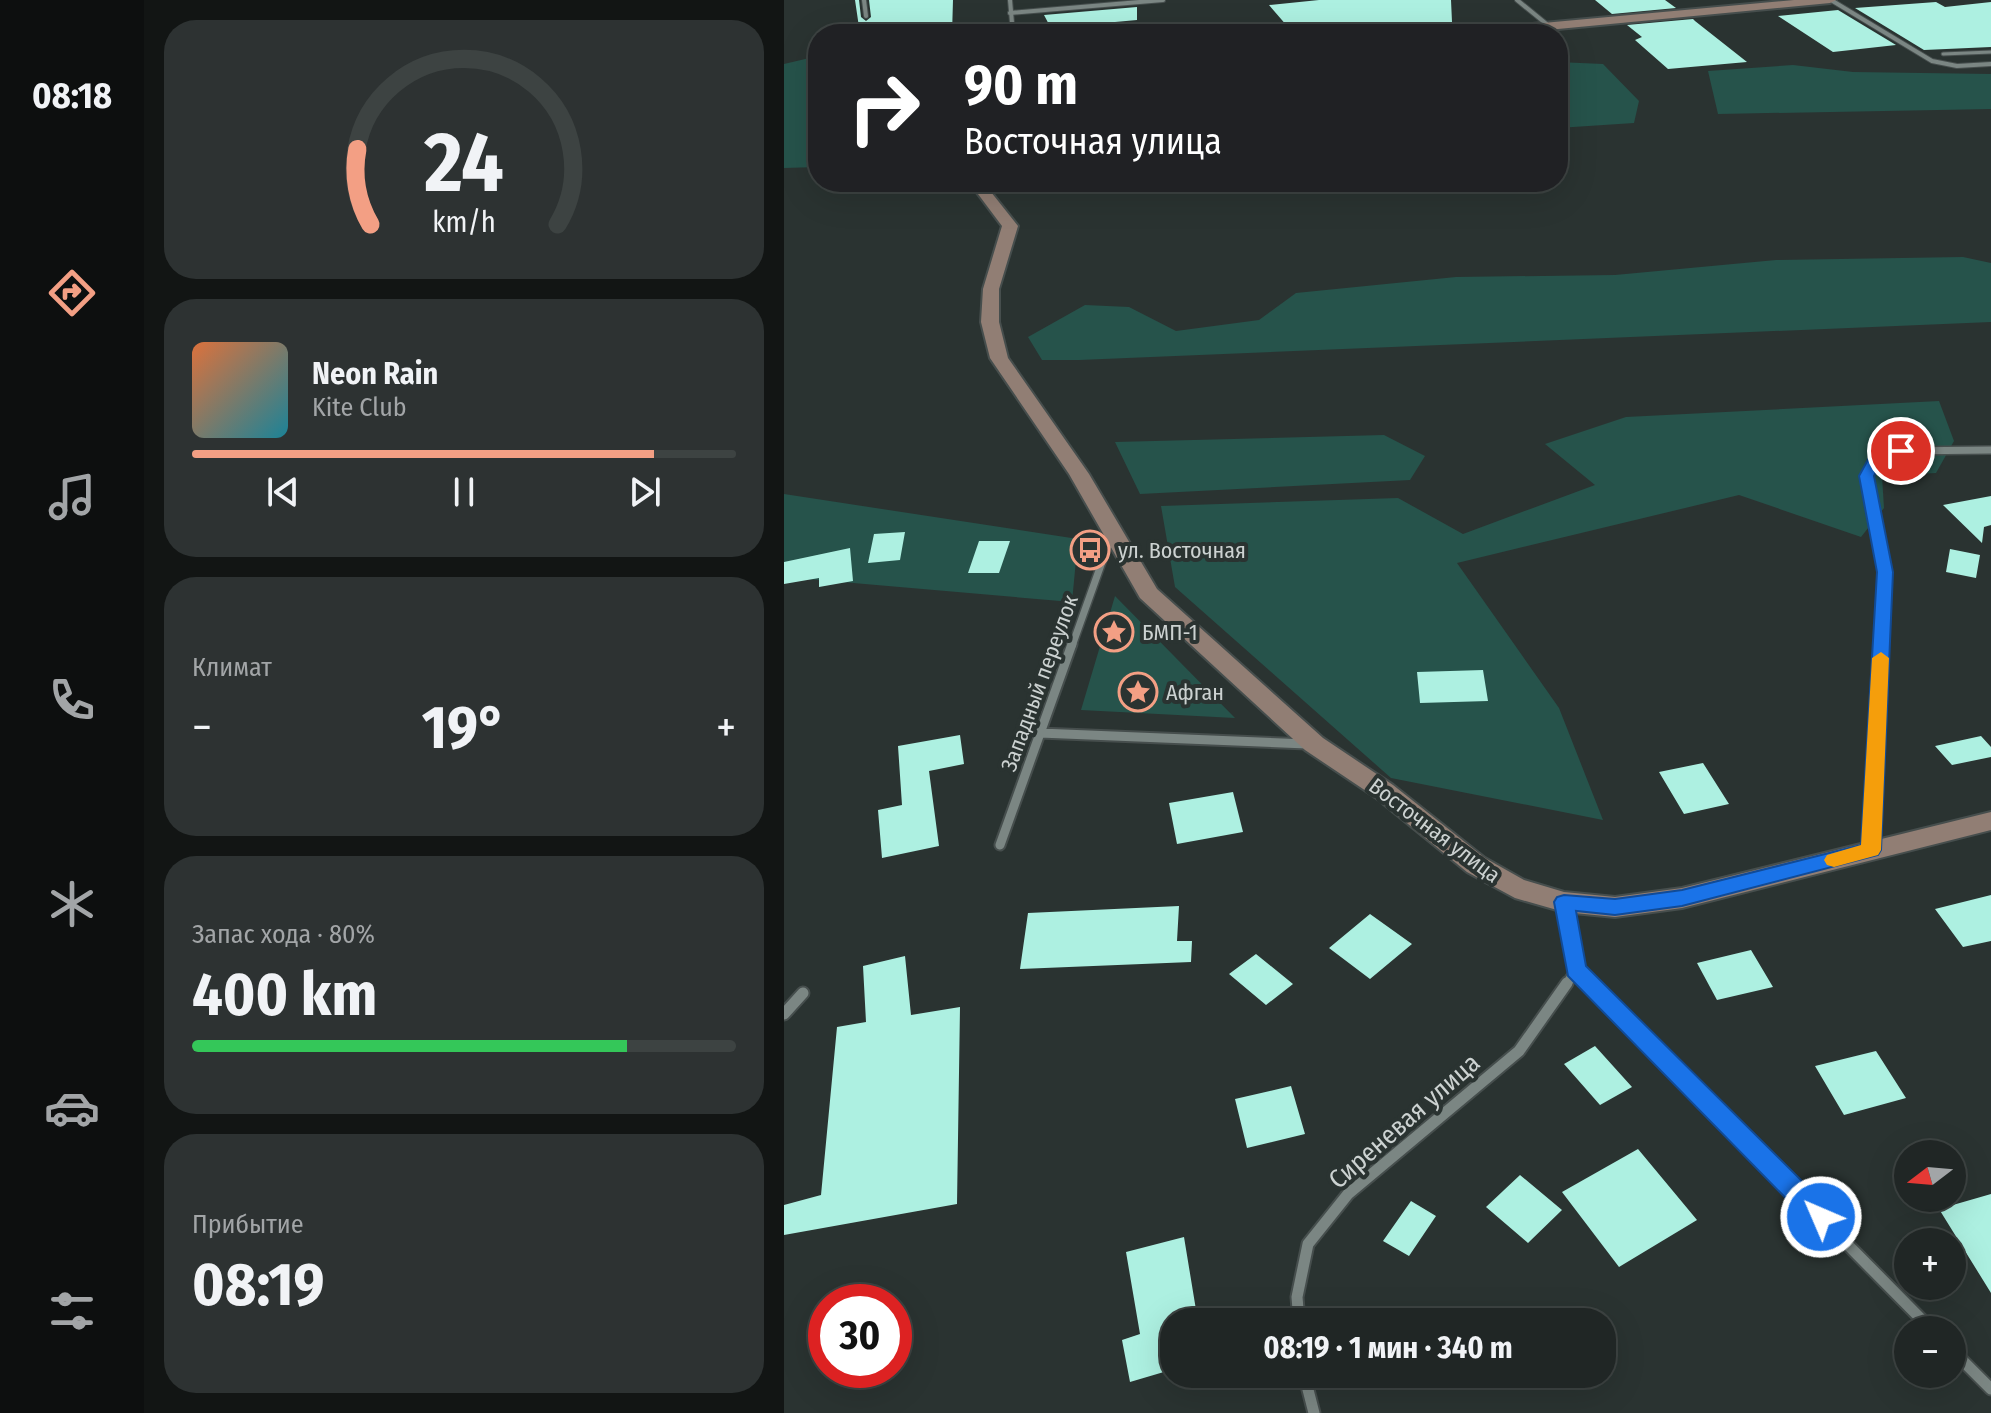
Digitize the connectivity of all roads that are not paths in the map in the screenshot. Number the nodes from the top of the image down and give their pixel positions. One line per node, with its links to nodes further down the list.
1 (864, 0): 7 (street)
2 (1010, 0): 6 (street)
3 (1163, 0): 6 (street)
4 (1517, 0): 9 (street)
5 (1830, 0): 10 (street); 13 (street)
6 (1010, 13): 8 (street)
7 (866, 16)
8 (1012, 24)
9 (1547, 24)
10 (1568, 24)
11 (1991, 52): 12 (lane)
12 (1943, 54)
13 (1991, 64)
14 (981, 192): 16 (street, Восточная улица)
15 (1991, 450): 21 (street)
16 (1113, 533): 17 (street, Западный переулок); 18 (street, Восточная улица)
17 (1040, 733): 18 (street); 20 (street, Западный переулок)
18 (1314, 744): 22 (street, Восточная улица)
19 (1991, 821): 21 (street, Восточная улица)
20 (1000, 845)
21 (1871, 850): 22 (street, Восточная улица)
22 (1564, 902): 23 (street)
23 (1576, 970): 26 (street, Сиреневая улица); 27 (street)
24 (803, 993): 25 (street)
25 (784, 1014)
26 (1298, 1308)
27 (1918, 1316)
28 (1966, 1364): 30 (street)
29 (1308, 1388): 31 (street)
30 (1991, 1389)
31 (1314, 1413)

